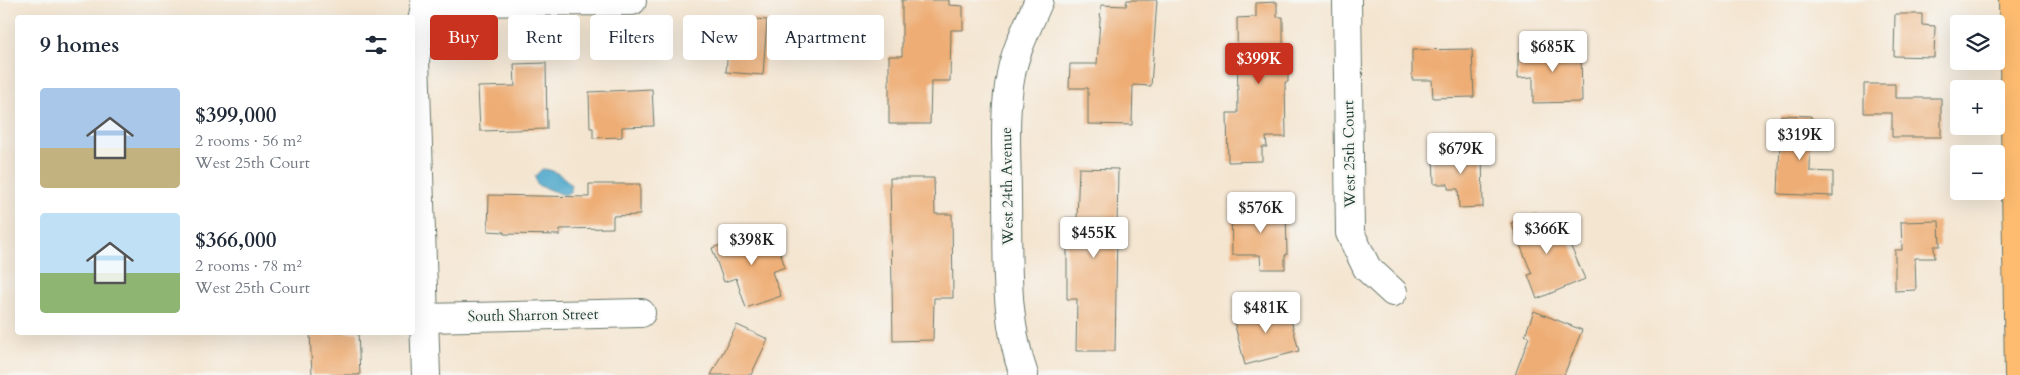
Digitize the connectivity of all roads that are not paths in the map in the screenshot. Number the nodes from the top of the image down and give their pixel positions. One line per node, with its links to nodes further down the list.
1 (1039, 0): 10 (street, West 24th Avenue)
2 (1347, 0): 6 (street, West 25th Court)
3 (2013, 0): 11 (main road)
4 (426, 1): 5 (street); 8 (street)
5 (632, 1)
6 (1393, 292)
7 (641, 313): 8 (street, South Sharron Street)
8 (425, 318): 9 (street)
9 (426, 375)
10 (1024, 375)
11 (2019, 375)

